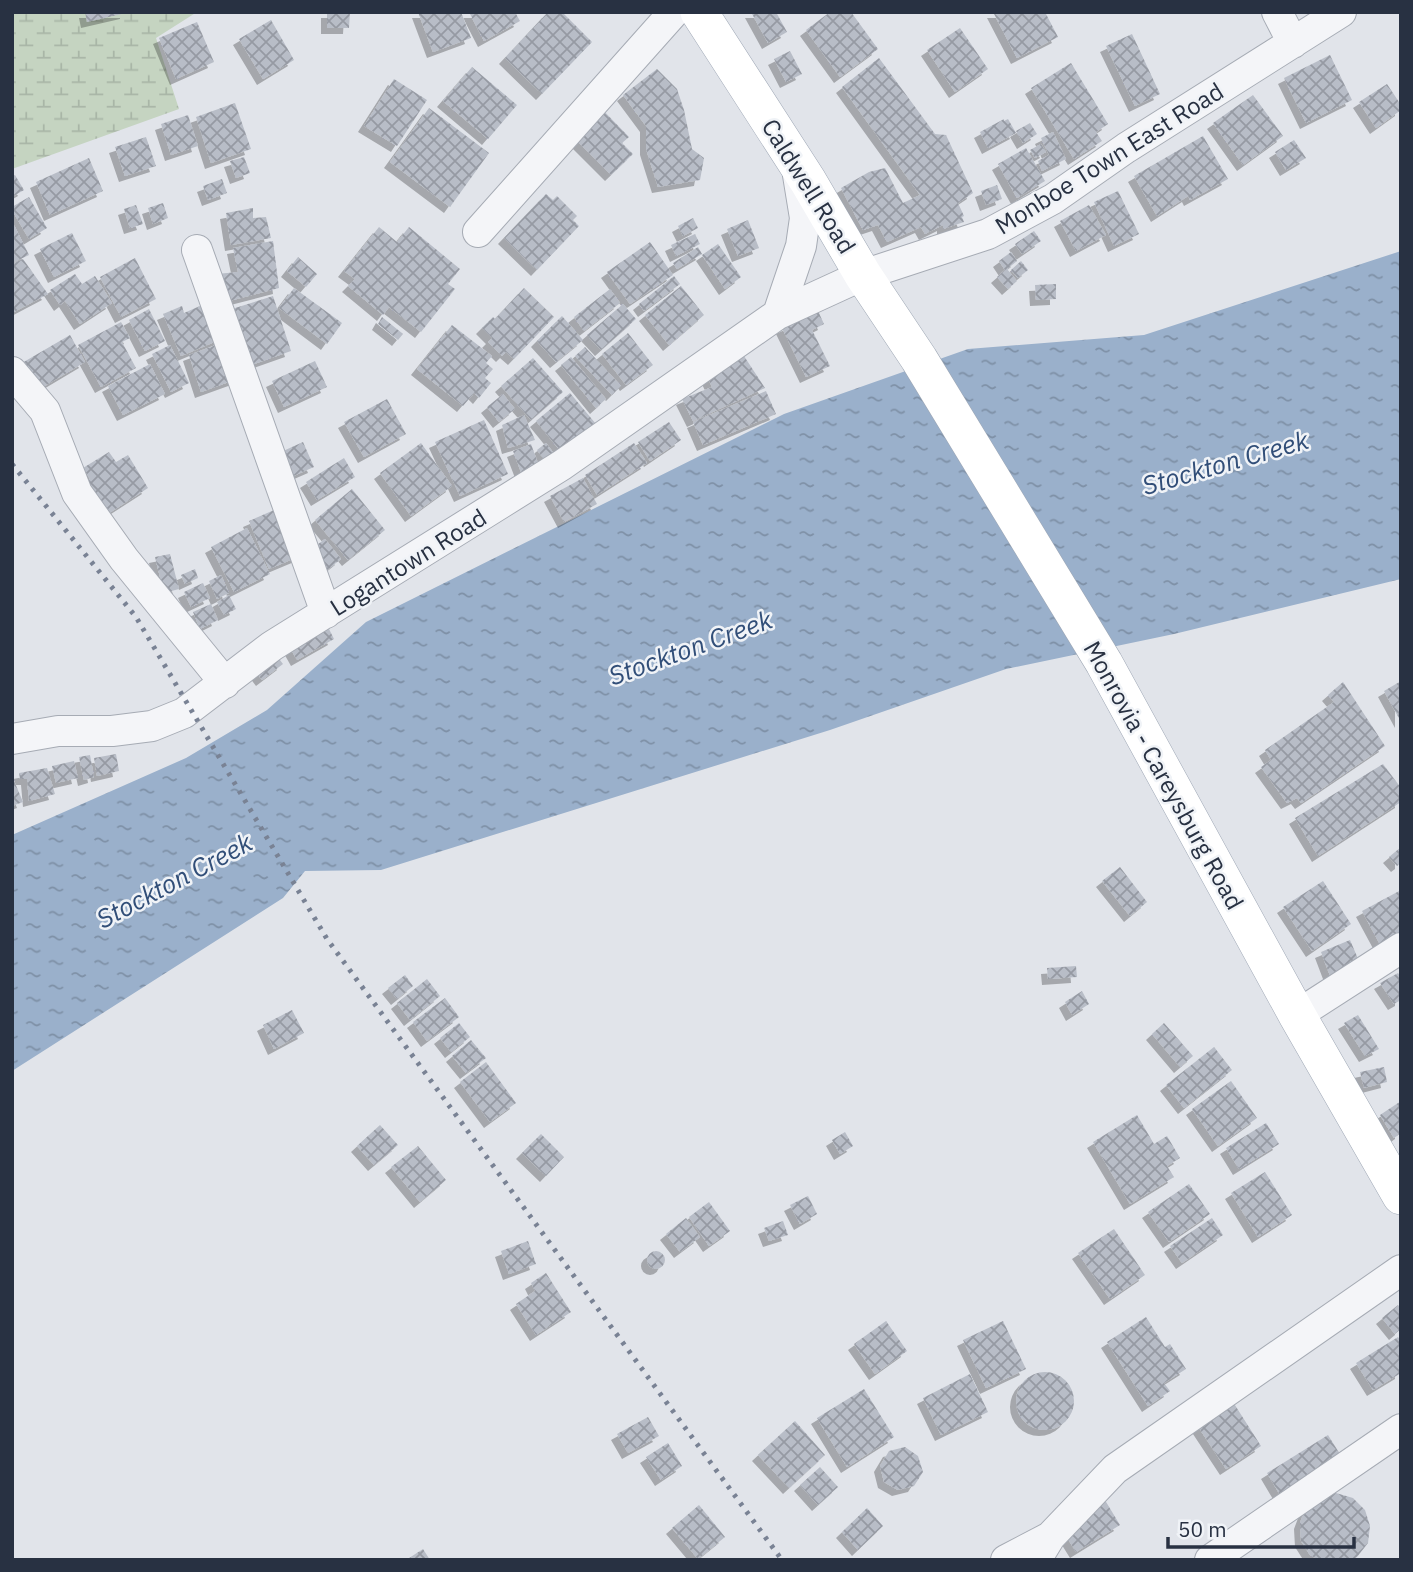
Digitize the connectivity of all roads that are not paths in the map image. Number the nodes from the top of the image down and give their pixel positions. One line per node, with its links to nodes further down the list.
1 (674, 12): 7 (street)
2 (699, 12): 6 (main road, Caldwell Road)
3 (1277, 12): 5 (street)
4 (1341, 12): 5 (street, Monboe Town East Road)
5 (1293, 43): 9 (street, Monboe Town East Road)
6 (797, 164): 9 (main road, Caldwell Road); 10 (street)
7 (478, 232)
8 (197, 250): 13 (street)
9 (863, 275): 10 (street, Logantown Road); 11 (main road, Caldwell Road)
10 (778, 314): 13 (street, Logantown Road)
11 (919, 359): 17 (main road, Monrovia - Careysburg Road)
12 (12, 372): 14 (street)
13 (326, 613): 14 (street, Logantown Road)
14 (225, 683): 15 (street, Logantown Road)
15 (12, 738)
16 (1401, 948): 17 (street)
17 (1297, 1015): 18 (main road, Monrovia - Careysburg Road)
18 (1401, 1196)
19 (1401, 1270): 21 (street)
20 (1401, 1429): 23 (street)
21 (1043, 1548): 22 (street)
22 (1006, 1560)
23 (1210, 1560)

